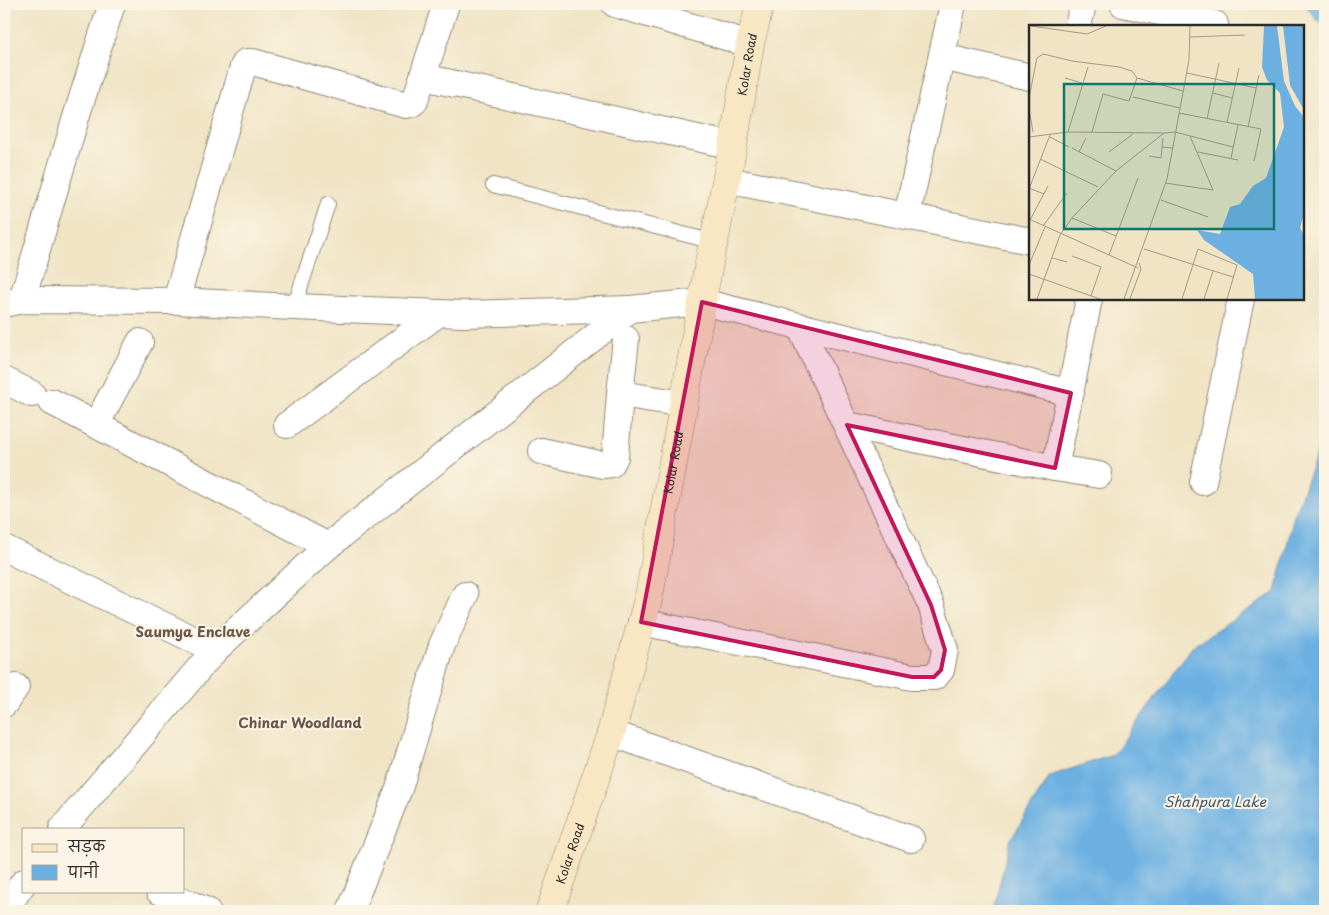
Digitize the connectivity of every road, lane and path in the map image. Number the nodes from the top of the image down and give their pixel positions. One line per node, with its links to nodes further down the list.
1 (112, 4): 24 (street)
2 (446, 4): 23 (street)
3 (615, 4): 10 (street)
4 (760, 4): 10 (main road, Kolar Road)
5 (953, 4): 11 (street)
6 (1083, 4): 9 (street)
7 (1123, 4): 8 (street)
8 (1216, 18)
9 (1078, 25)
10 (750, 44): 14 (main road, Kolar Road)
11 (942, 58): 12 (street); 18 (street)
12 (1029, 77)
13 (437, 80): 14 (street)
14 (733, 146): 15 (main road, Kolar Road)
15 (727, 180): 18 (street); 20 (main road, Kolar Road)
16 (493, 185): 20 (lane)
17 (328, 204): 26 (lane)
18 (907, 216): 19 (street)
19 (1029, 241)
20 (714, 242): 25 (main road, Kolar Road)
21 (1089, 300): 33 (street)
22 (1240, 300): 42 (street)
23 (176, 301): 24 (street); 26 (street)
24 (13, 302)
25 (702, 302): 27 (street); 29 (street); 35 (main road, Kolar Road)
26 (294, 307): 28 (street)
27 (630, 309): 28 (street); 43 (street)
28 (439, 313): 37 (street)
29 (800, 327): 33 (street); 38 (street)
30 (626, 340): 34 (street)
31 (140, 342): 36 (street)
32 (4, 380): 36 (street)
33 (1071, 393): 40 (street)
34 (620, 394): 35 (street); 39 (street)
35 (684, 404): 46 (main road, Kolar Road)
36 (96, 425): 43 (street)
37 (287, 425)
38 (847, 425): 40 (street); 46 (street)
39 (541, 451)
40 (1055, 468): 41 (street)
41 (1099, 475)
42 (1204, 482)
43 (328, 546): 47 (street)
44 (4, 548): 47 (street)
45 (465, 595): 55 (street)
46 (642, 622): 48 (main road, Kolar Road)
47 (215, 650): 49 (street)
48 (611, 733): 50 (street); 56 (main road, Kolar Road)
49 (63, 828)
50 (911, 839)
51 (22, 885): 53 (street)
52 (161, 892): 54 (street)
53 (4, 911)
54 (208, 911)
55 (350, 911)
56 (550, 911)

